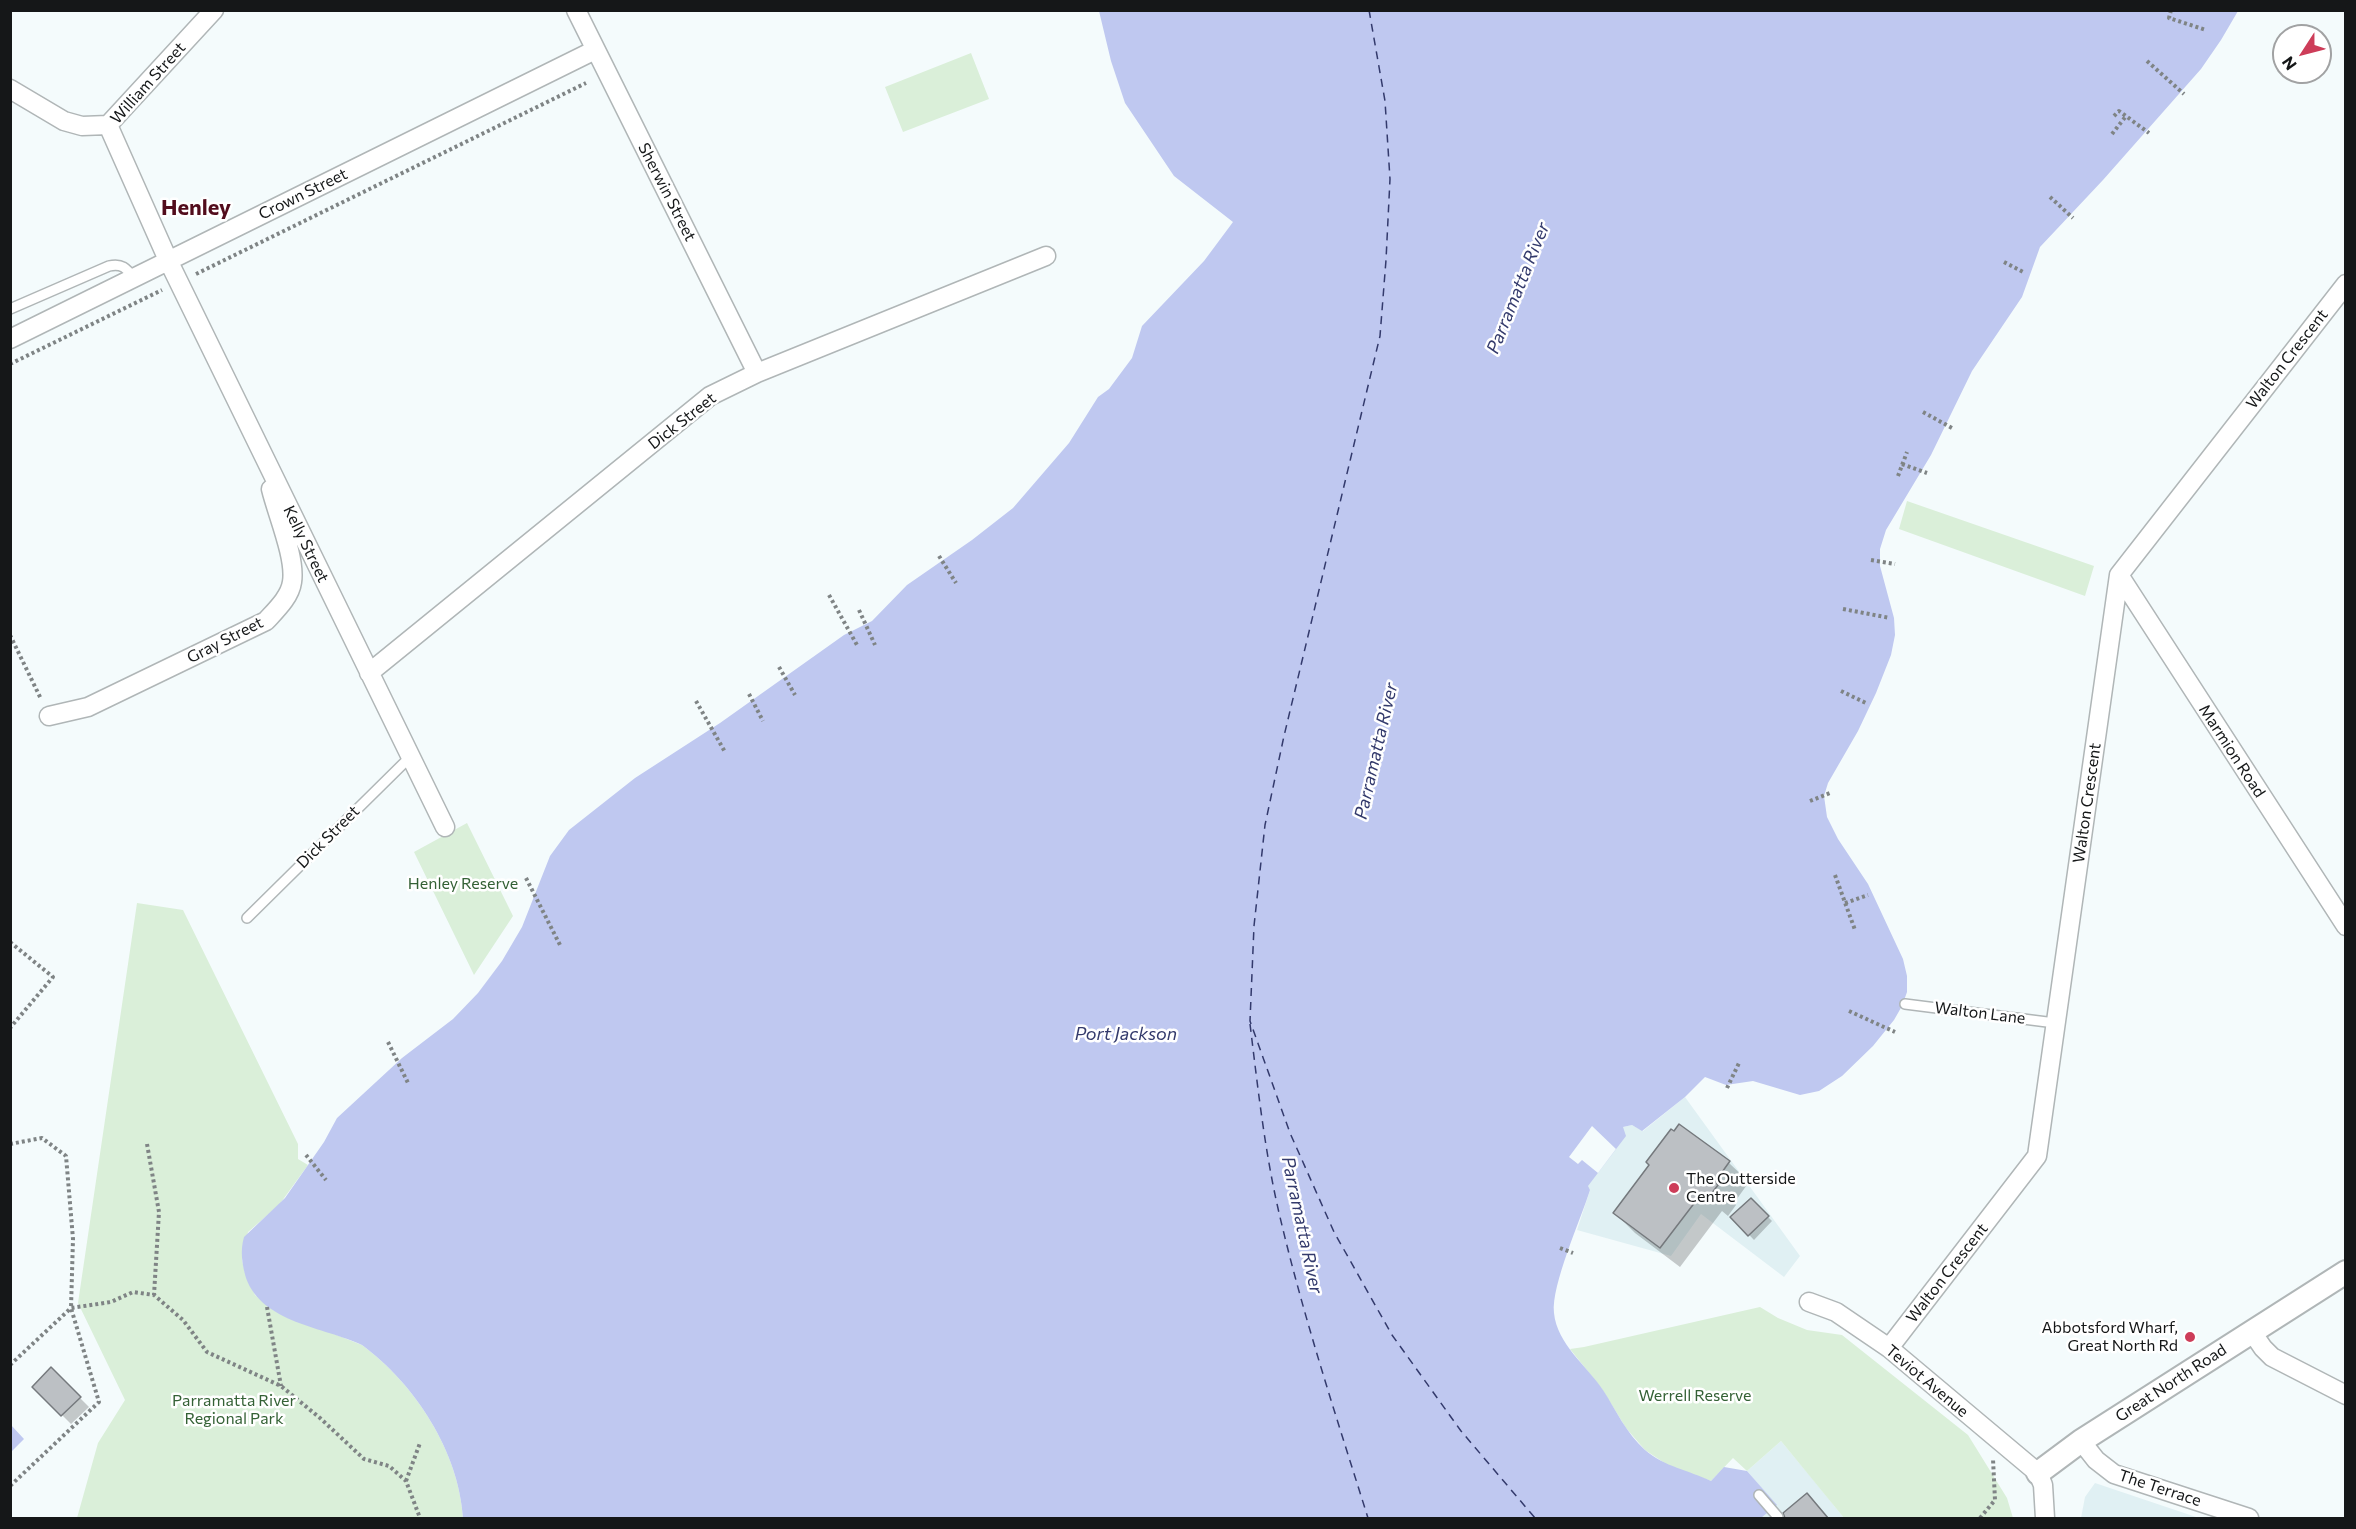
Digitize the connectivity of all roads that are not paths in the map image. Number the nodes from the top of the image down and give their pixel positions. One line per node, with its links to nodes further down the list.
1 (214, 10): 5 (street, William Street)
2 (576, 10): 3 (street, Sherwin Street)
3 (595, 50): 7 (street, Crown Street); 12 (street, Sherwin Street)
4 (10, 89): 5 (street)
5 (108, 126): 7 (street, William Street)
6 (1046, 256): 12 (street, Dick Street)
7 (168, 260): 8 (street, Crown Street); 13 (street, Kelly Street)
8 (134, 278): 10 (lane); 11 (street, Crown Street)
9 (2345, 288): 14 (street, Walton Crescent)
10 (10, 309)
11 (10, 339)
12 (757, 373): 15 (street, Dick Street)
13 (260, 450): 15 (street, Kelly Street); 16 (street, Gray Street)
14 (2119, 575): 20 (street, Marmion Road); 22 (street, Walton Crescent)
15 (369, 673): 17 (street, Kelly Street)
16 (49, 716)
17 (410, 757): 18 (street, Kelly Street); 19 (lane, Dick Street)
18 (445, 827)
19 (247, 918)
20 (2346, 926)
21 (1905, 1004): 22 (lane, Walton Lane)
22 (2055, 1023): 26 (street, Walton Crescent)
23 (2346, 1272): 25 (street, Great North Road)
24 (1809, 1302): 26 (street, Teviot Avenue)
25 (2252, 1332): 27 (street); 28 (street, Great North Road)
26 (1889, 1348): 29 (street, Teviot Avenue)
27 (2346, 1395)
28 (2081, 1441): 29 (street, Great North Road); 33 (street, The Terrace)
29 (2038, 1473): 32 (street)
30 (1759, 1495): 31 (lane)
31 (1778, 1518)
32 (2045, 1518)
33 (2248, 1518)

